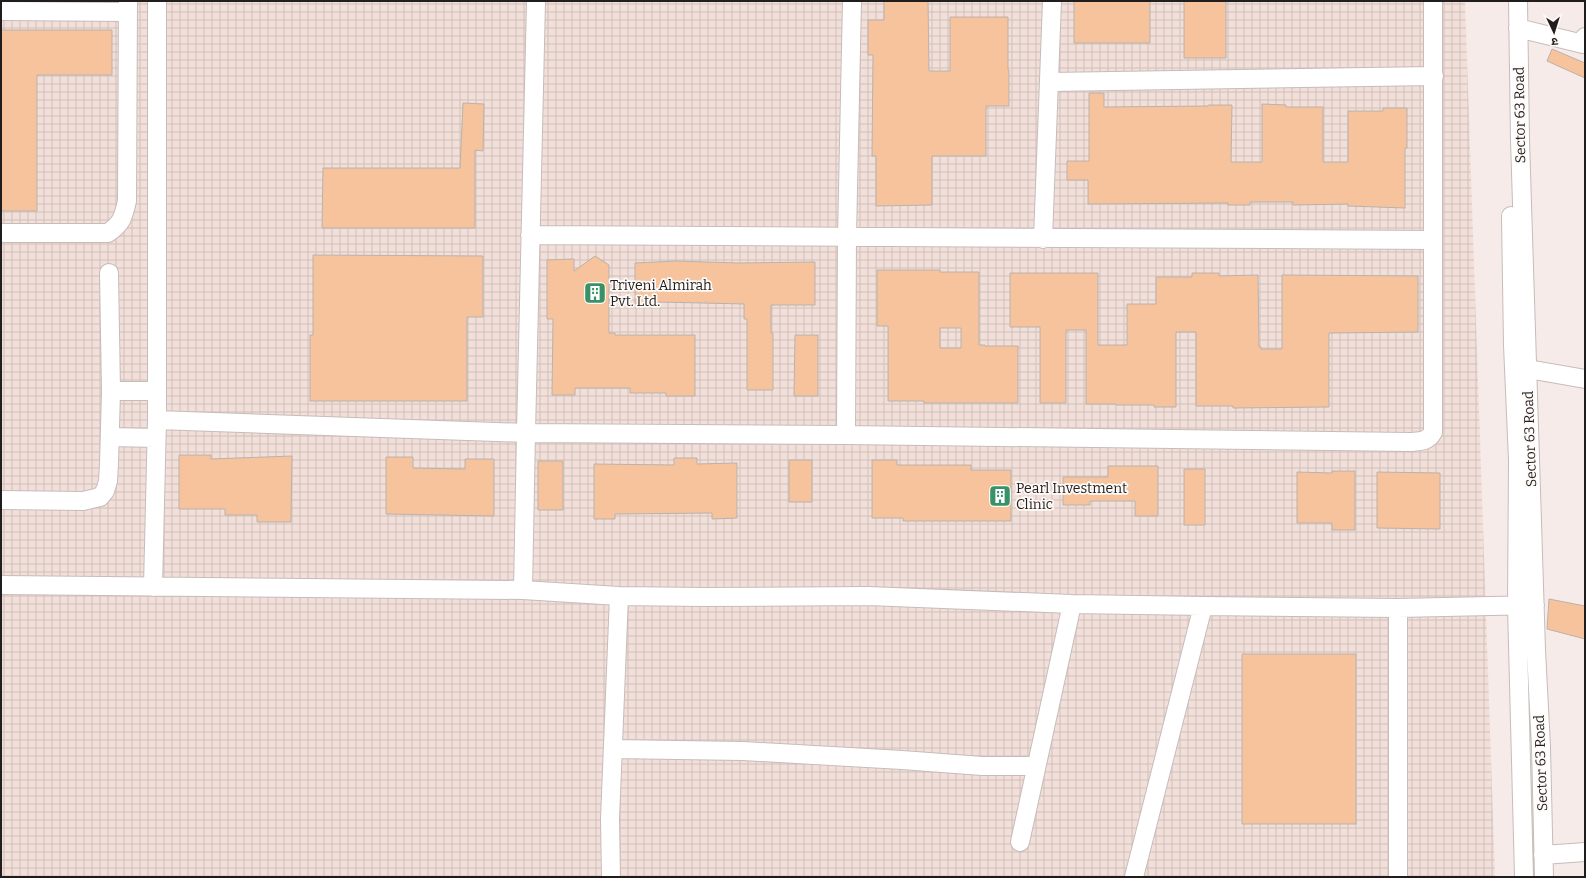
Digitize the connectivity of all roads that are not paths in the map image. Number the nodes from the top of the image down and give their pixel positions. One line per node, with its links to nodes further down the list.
1 (157, 1): 23 (street)
2 (536, 1): 15 (street)
3 (852, 1): 16 (street)
4 (1052, 1): 13 (street)
5 (1433, 1): 12 (street)
6 (1507, 1): 36 (street, Sector 63 Road)
7 (1518, 1): 10 (street, Sector 63 Road)
8 (128, 7): 9 (street); 14 (street)
9 (1, 11)
10 (1518, 28): 11 (street); 20 (street, Sector 63 Road)
11 (1585, 37)
12 (1434, 76): 13 (street); 18 (street)
13 (1050, 82): 17 (street)
14 (1, 233)
15 (530, 235): 16 (street); 25 (street)
16 (847, 236): 17 (street); 26 (street)
17 (1043, 239): 18 (street)
18 (1433, 240): 26 (street)
19 (109, 273): 22 (street)
20 (1528, 369): 21 (street); 34 (street, Sector 63 Road)
21 (1585, 379)
22 (111, 391): 23 (street); 27 (street)
23 (157, 391): 24 (street)
24 (157, 429): 25 (street); 27 (street); 30 (street)
25 (526, 434): 26 (street); 31 (street)
26 (846, 435)
27 (110, 437): 28 (street)
28 (1, 500)
29 (1, 585): 30 (street)
30 (153, 587): 31 (street)
31 (523, 590): 32 (street)
32 (619, 596): 33 (street); 38 (street)
33 (1072, 604): 35 (street); 39 (street)
34 (1535, 605): 36 (street); 42 (street, Sector 63 Road)
35 (1203, 606): 37 (street); 44 (street)
36 (1517, 606): 37 (street); 46 (street, Sector 63 Road)
37 (1398, 608): 45 (street)
38 (613, 749): 39 (street); 43 (street)
39 (1036, 766): 40 (street)
40 (1020, 842)
41 (1585, 852): 42 (street)
42 (1543, 855): 47 (street, Sector 63 Road)
43 (611, 877)
44 (1134, 877)
45 (1398, 877)
46 (1524, 877)
47 (1544, 877)

